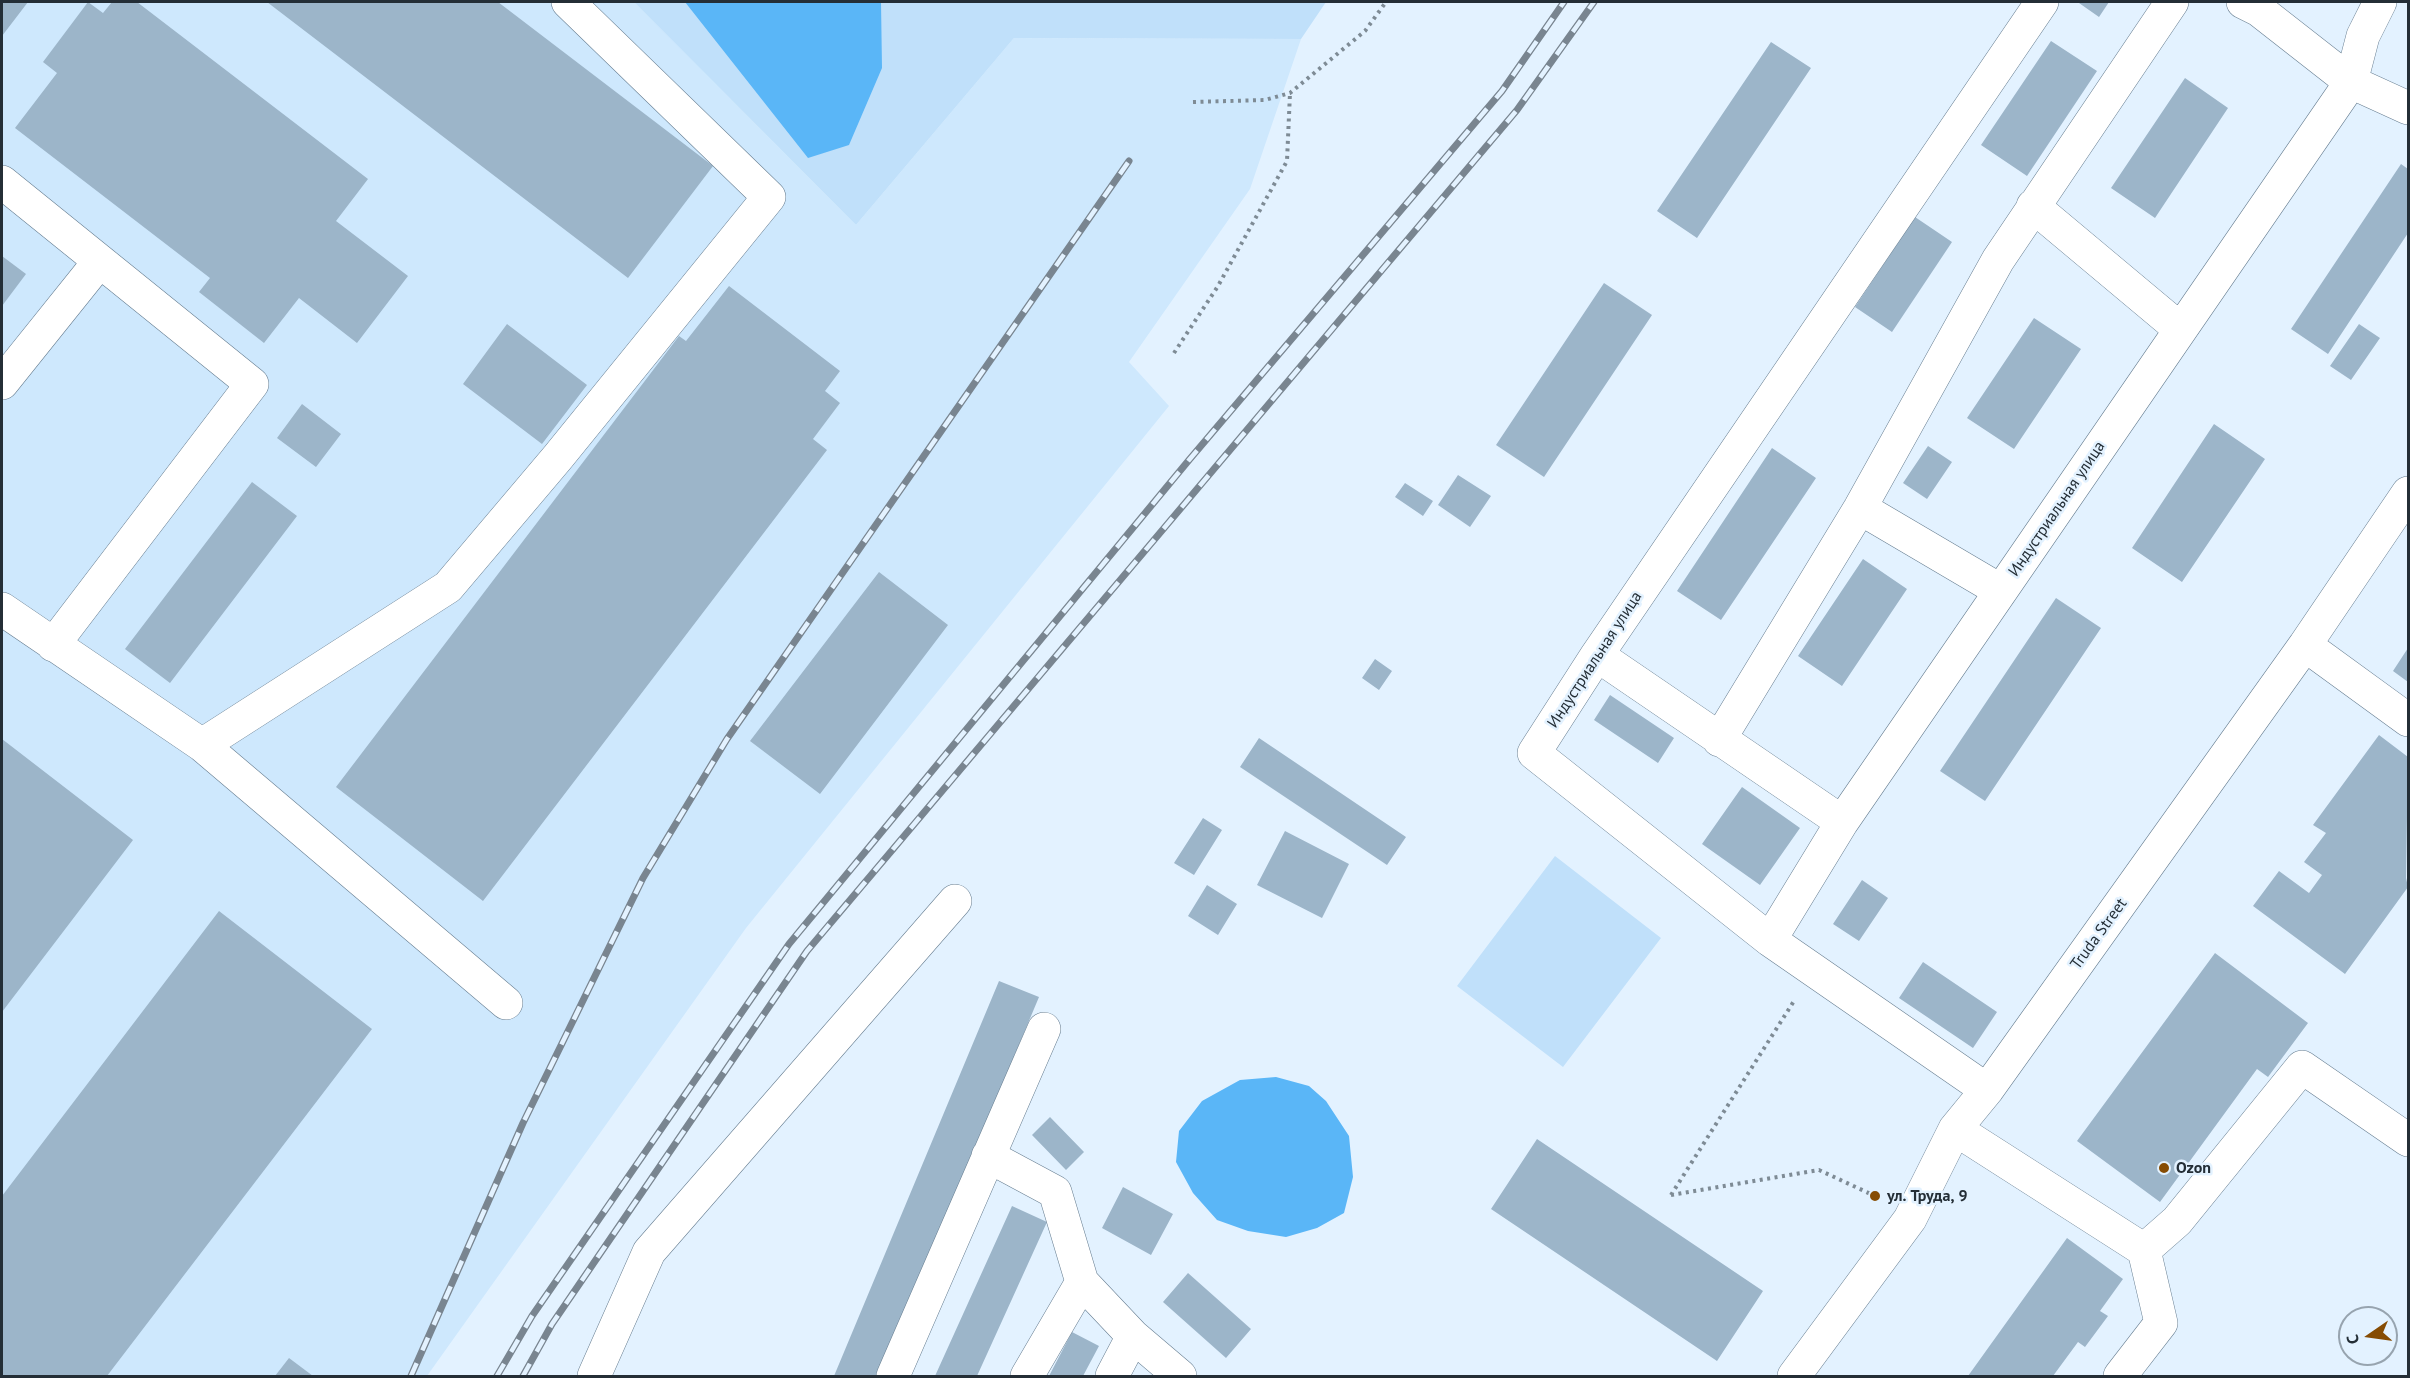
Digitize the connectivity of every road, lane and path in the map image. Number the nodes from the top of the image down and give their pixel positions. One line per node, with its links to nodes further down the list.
1 (568, 2): 26 (street)
2 (1386, 2): 8 (path)
3 (2042, 2): 23 (street, Индустриальная улица)
4 (2172, 2): 12 (street)
5 (2380, 2): 7 (street)
6 (2255, 4): 7 (street)
7 (2351, 82): 10 (street); 14 (street, Индустриальная улица)
8 (1290, 93): 9 (path); 15 (path)
9 (1193, 102)
10 (2409, 108)
11 (2, 182): 13 (street)
12 (2033, 206): 14 (street); 18 (street)
13 (99, 262): 16 (street); 21 (street)
14 (2180, 329): 19 (street, Индустриальная улица)
15 (1174, 353)
16 (2, 383)
17 (2409, 494): 22 (street, Truda Street)
18 (1860, 508): 19 (street); 25 (street)
19 (2001, 591): 27 (street, Индустриальная улица)
20 (2, 609): 21 (street)
21 (54, 645): 26 (street)
22 (2305, 645): 24 (street); 33 (street, Truda Street)
23 (1597, 655): 25 (street); 29 (street, Индустриальная улица)
24 (2409, 720)
25 (1719, 740): 27 (street)
26 (202, 745): 31 (street)
27 (1842, 822): 29 (street, Индустриальная улица)
28 (955, 901): 41 (street)
29 (1770, 940): 30 (street)
30 (1813, 970): 33 (street); 37 (path)
31 (506, 1002)
32 (1044, 1029): 36 (street)
33 (1987, 1090): 34 (street, Truda Street)
34 (1955, 1129): 38 (street); 46 (street, Truda Street)
35 (2409, 1140): 38 (street)
36 (988, 1156): 39 (street); 42 (street)
37 (1875, 1196)
38 (2144, 1250): 47 (street)
39 (1082, 1282): 40 (street); 43 (street)
40 (1133, 1336): 44 (street); 45 (street)
41 (594, 1377)
42 (892, 1377)
43 (1028, 1377)
44 (1112, 1377)
45 (1180, 1377)
46 (1794, 1377)
47 (2120, 1377)

